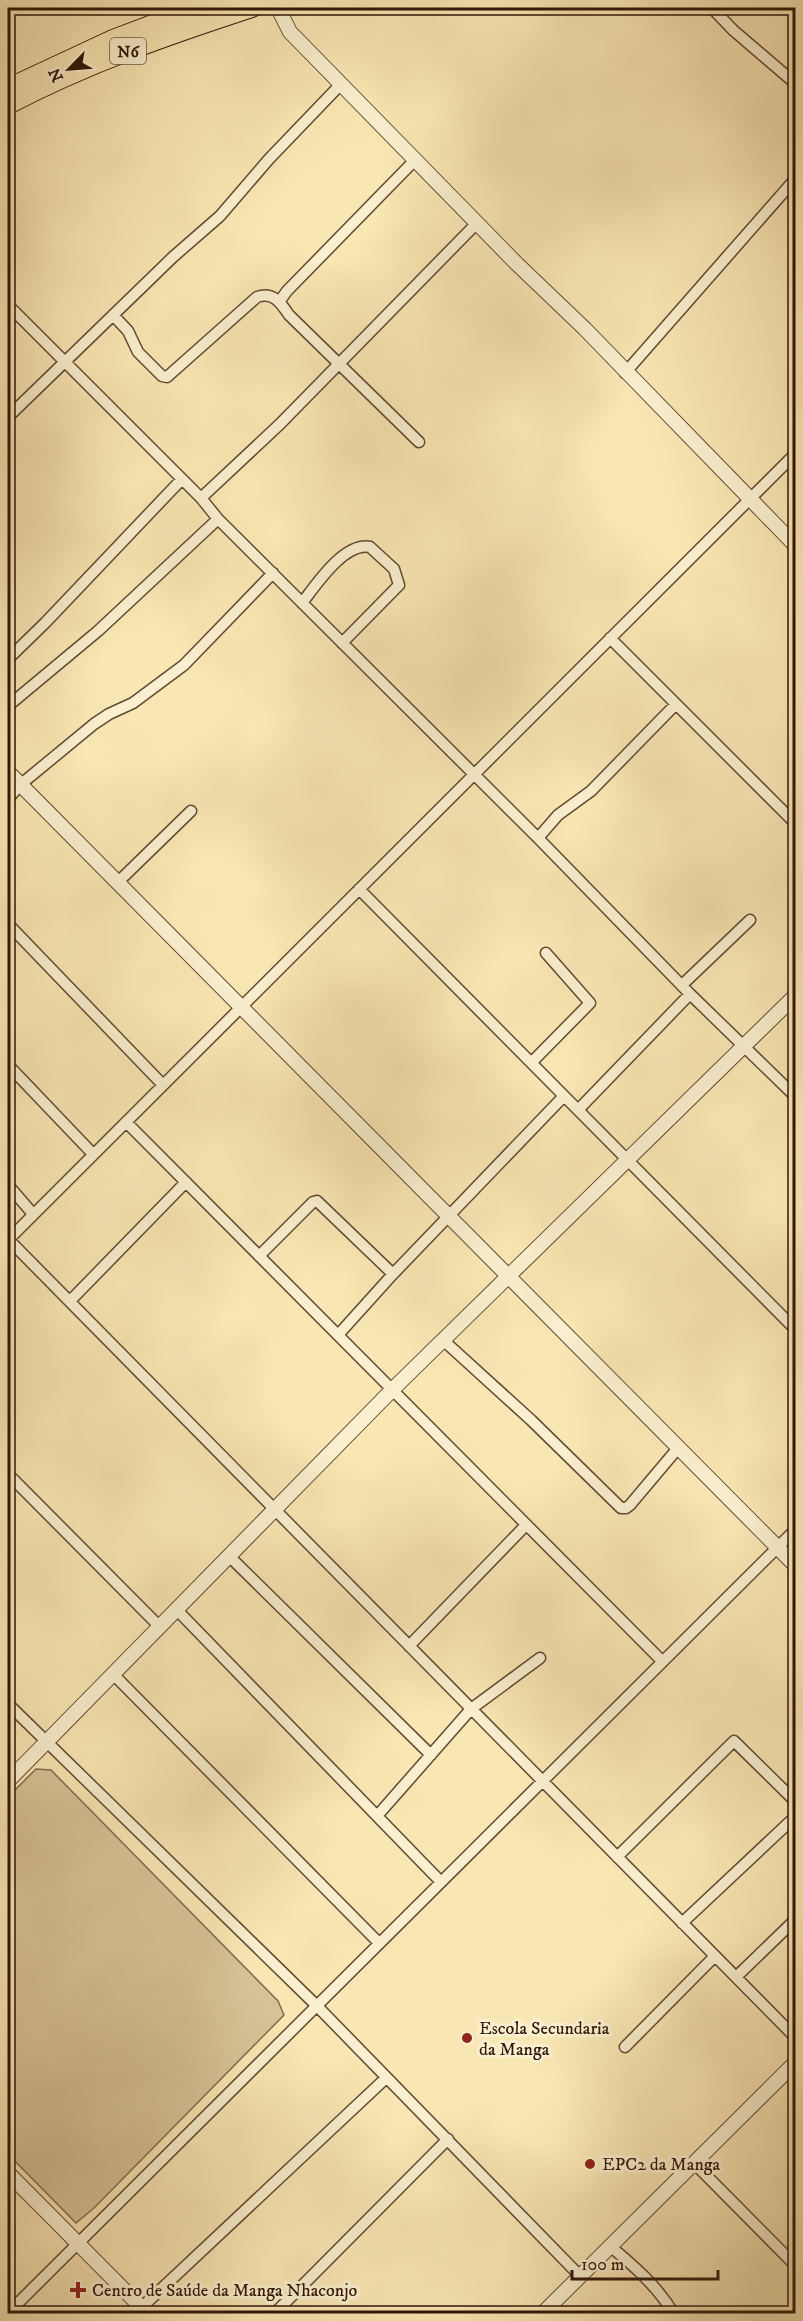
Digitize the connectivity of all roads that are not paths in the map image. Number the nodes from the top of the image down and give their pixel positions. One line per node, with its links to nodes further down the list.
1 (195, 8): 7 (highway, N6)
2 (252, 8): 8 (highway, N6)
3 (278, 8): 5 (street)
4 (712, 8): 6 (street)
5 (341, 84): 9 (street); 14 (street)
6 (795, 84)
7 (8, 88)
8 (8, 105)
9 (415, 160): 11 (street); 12 (street)
10 (795, 178): 17 (street)
11 (477, 223): 16 (street); 17 (street)
12 (279, 302): 14 (street); 16 (street)
13 (8, 305): 15 (street)
14 (114, 315): 15 (street)
15 (65, 362): 18 (street); 21 (street)
16 (339, 364): 19 (street); 22 (street)
17 (625, 373): 23 (street)
18 (8, 417)
19 (419, 442)
20 (795, 453): 23 (street)
21 (182, 479): 22 (street); 30 (street)
22 (201, 498): 24 (street)
23 (750, 499): 25 (street); 28 (street)
24 (218, 519): 26 (street); 32 (street)
25 (795, 546)
26 (273, 573): 27 (street); 35 (street)
27 (302, 603): 29 (street); 29 (street)
28 (610, 638): 31 (street); 34 (street)
29 (342, 643): 34 (street)
30 (8, 658)
31 (676, 704): 38 (street); 39 (street)
32 (8, 706)
33 (8, 772): 35 (street)
34 (473, 775): 39 (street); 41 (street)
35 (20, 785): 36 (street); 40 (street)
36 (8, 799)
37 (191, 811): 40 (street)
38 (795, 824)
39 (538, 838): 45 (street)
40 (117, 883): 48 (street)
41 (359, 889): 48 (street); 50 (street)
42 (750, 920): 45 (street)
43 (8, 924): 52 (street)
44 (546, 953): 50 (street)
45 (681, 985): 46 (street)
46 (690, 994): 49 (street); 55 (street)
47 (795, 995): 49 (street)
48 (240, 1008): 52 (street); 62 (street)
49 (744, 1045): 54 (street); 58 (street)
50 (532, 1062): 53 (street)
51 (8, 1065): 57 (street)
52 (163, 1085): 56 (street)
53 (564, 1096): 55 (street); 62 (street)
54 (795, 1097)
55 (578, 1110): 58 (street)
56 (126, 1122): 57 (street); 59 (street)
57 (93, 1154): 61 (street)
58 (627, 1160): 66 (street); 68 (street)
59 (186, 1182): 64 (street); 67 (street)
60 (8, 1185): 61 (street)
61 (33, 1214): 63 (street)
62 (447, 1217): 65 (street); 66 (street)
63 (8, 1240): 67 (street)
64 (259, 1256): 65 (street); 69 (street)
65 (393, 1274): 69 (street)
66 (508, 1277): 70 (street); 72 (street)
67 (70, 1301): 74 (street)
68 (795, 1330)
69 (338, 1335): 71 (street)
70 (443, 1340): 71 (street); 72 (street)
71 (393, 1389): 74 (street); 75 (street)
72 (678, 1448): 77 (street)
73 (8, 1474): 81 (street)
74 (275, 1510): 78 (street); 82 (street)
75 (526, 1525): 82 (street); 84 (street)
76 (795, 1528): 77 (street)
77 (777, 1547): 79 (street); 84 (street)
78 (230, 1556): 80 (street); 89 (street)
79 (795, 1566)
80 (177, 1610): 81 (street); 93 (street)
81 (160, 1627): 85 (street)
82 (409, 1646): 87 (street)
83 (540, 1658): 87 (street)
84 (662, 1662): 91 (street)
85 (113, 1674): 88 (street); 99 (street)
86 (8, 1704): 88 (street)
87 (471, 1709): 89 (street); 91 (street)
88 (46, 1742): 90 (street); 102 (street)
89 (431, 1755): 93 (street)
90 (8, 1781)
91 (542, 1781): 95 (street); 96 (street)
92 (795, 1802): 95 (street)
93 (377, 1816): 96 (street)
94 (795, 1816): 98 (street)
95 (617, 1857): 98 (street)
96 (441, 1882): 99 (street)
97 (795, 1919): 101 (street)
98 (682, 1923): 100 (street)
99 (379, 1943): 102 (street)
100 (715, 1956): 101 (street); 104 (street)
101 (736, 1977): 103 (street)
102 (317, 2006): 106 (street); 110 (street)
103 (795, 2038)
104 (625, 2047)
105 (795, 2062): 108 (street)
106 (386, 2078): 107 (street); 114 (street)
107 (448, 2139): 113 (street); 116 (street)
108 (694, 2163): 111 (street); 112 (street)
109 (8, 2173): 110 (street)
110 (78, 2243): 114 (street); 115 (street)
111 (610, 2246): 113 (street); 118 (street)
112 (795, 2266)
113 (580, 2276): 117 (street)
114 (145, 2310)
115 (8, 2313)
116 (274, 2313)
117 (542, 2313)
118 (674, 2313)

